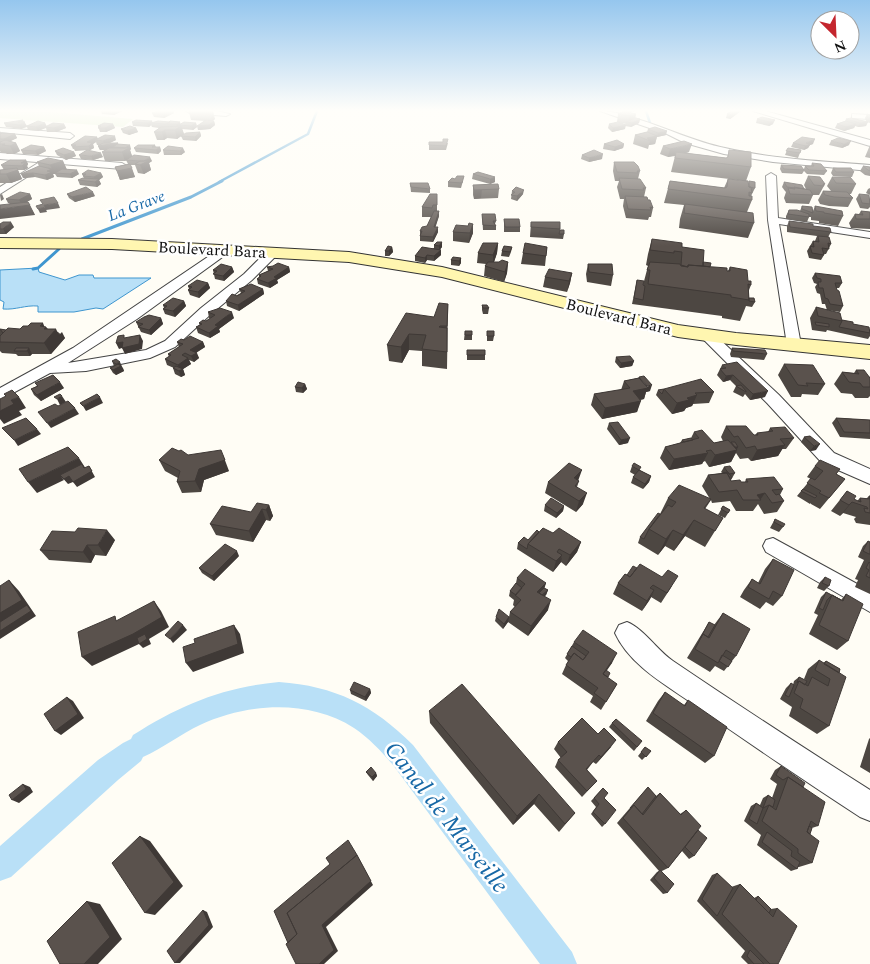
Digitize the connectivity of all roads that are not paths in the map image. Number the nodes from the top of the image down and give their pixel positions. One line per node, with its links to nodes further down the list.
1 (0, 156): 3 (street)
2 (750, 156): 5 (street)
3 (46, 160): 4 (street); 7 (street)
4 (122, 166)
5 (870, 168)
6 (771, 176): 8 (street)
7 (0, 191)
8 (773, 220): 9 (street); 16 (street)
9 (870, 235)
10 (0, 243): 11 (street, Boulevard Bara)
11 (200, 251): 12 (street, Boulevard Bara); 14 (street)
12 (221, 252): 13 (street, Boulevard Bara); 14 (street)
13 (270, 255): 15 (street, Boulevard Bara); 18 (street)
14 (187, 278): 18 (street)
15 (707, 335): 16 (street, Boulevard Bara); 20 (street)
16 (794, 345): 17 (street, Boulevard Bara)
17 (870, 352)
18 (44, 370): 19 (street)
19 (0, 394)
20 (870, 477)
21 (773, 546): 22 (street)
22 (870, 602)
23 (627, 633): 24 (street)
24 (870, 807)

